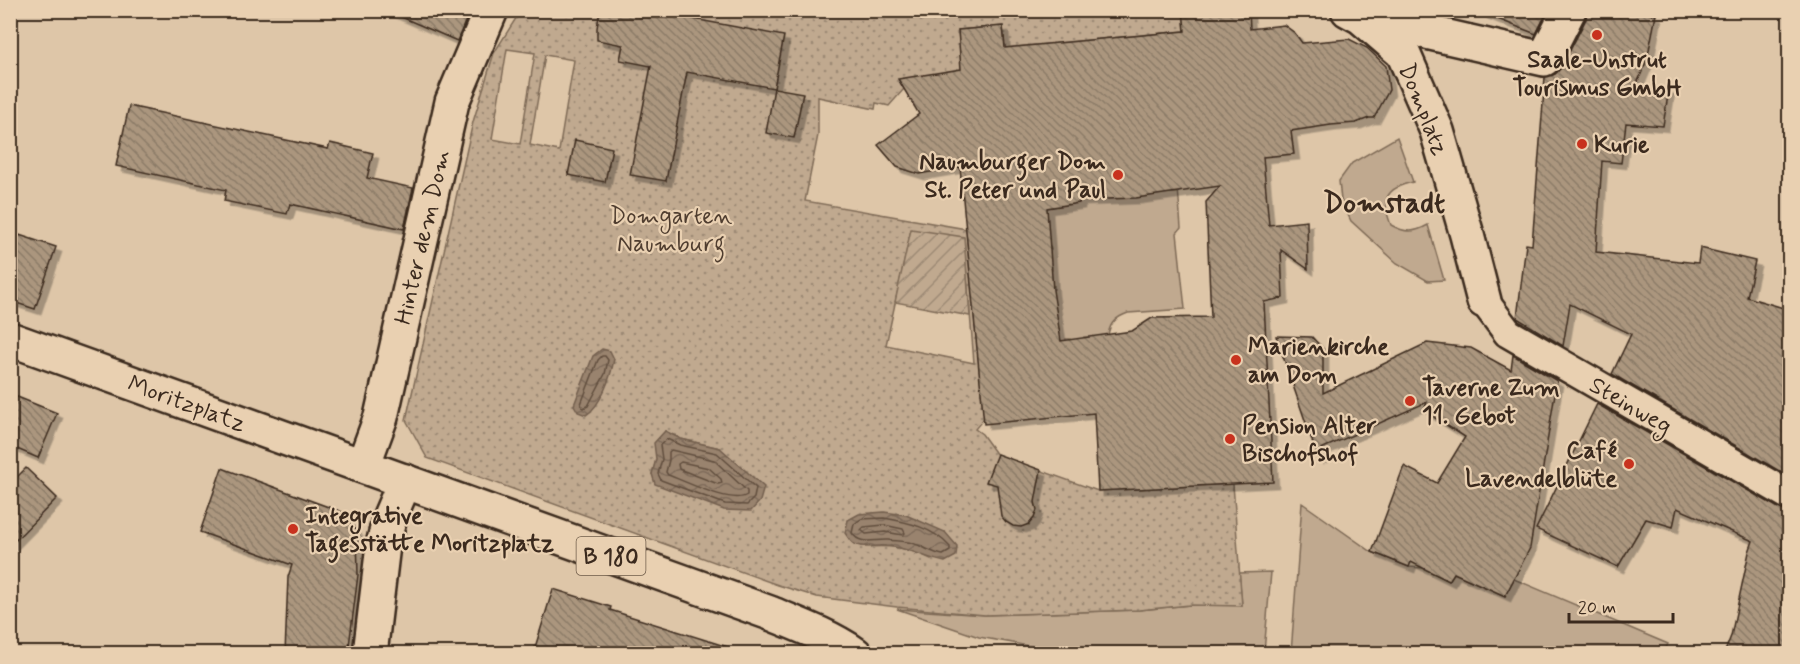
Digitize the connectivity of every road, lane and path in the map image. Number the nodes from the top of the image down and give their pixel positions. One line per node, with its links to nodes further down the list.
1 (491, 10): 6 (street, Hinter dem Dom)
2 (1569, 10): 3 (street)
3 (1354, 14): 4 (street, Domplatz)
4 (1484, 301): 8 (street, Steinweg)
5 (10, 339): 6 (street, Moritzplatz / B 180)
6 (363, 466): 7 (street, B 180)
7 (405, 481): 9 (street); 10 (street, B 180)
8 (1790, 496)
9 (370, 654)
10 (855, 654)

